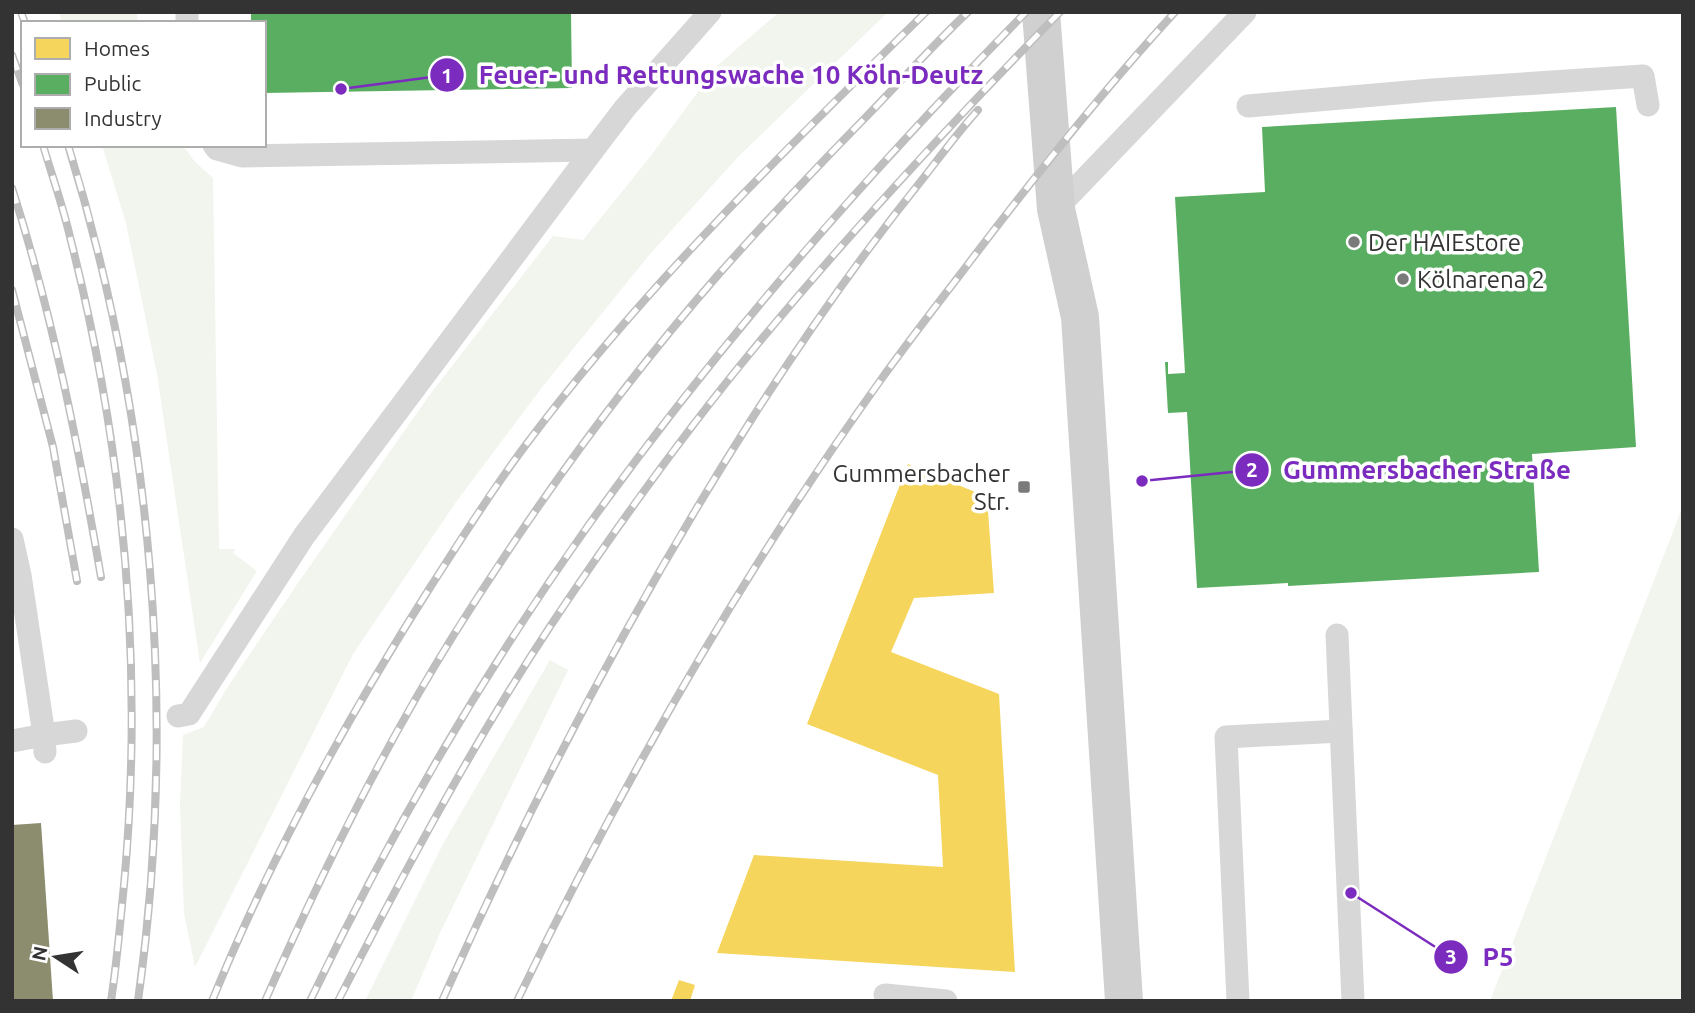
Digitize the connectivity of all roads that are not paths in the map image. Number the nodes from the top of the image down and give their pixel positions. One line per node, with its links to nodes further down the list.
1 (1041, 12): 8 (street)
2 (1245, 12): 8 (lane)
3 (703, 14): 7 (lane)
4 (1648, 105): 5 (lane)
5 (1248, 106)
6 (216, 147): 7 (lane)
7 (593, 150): 11 (lane)
8 (1056, 209): 18 (street)
9 (12, 539): 15 (lane)
10 (1337, 635): 13 (lane)
11 (178, 716)
12 (76, 731): 15 (lane)
13 (1341, 731): 19 (lane); 20 (lane)
14 (12, 741): 15 (lane)
15 (44, 744)
16 (885, 995): 17 (lane)
17 (946, 1001)
18 (1124, 1001)
19 (1238, 1001)
20 (1353, 1001)

